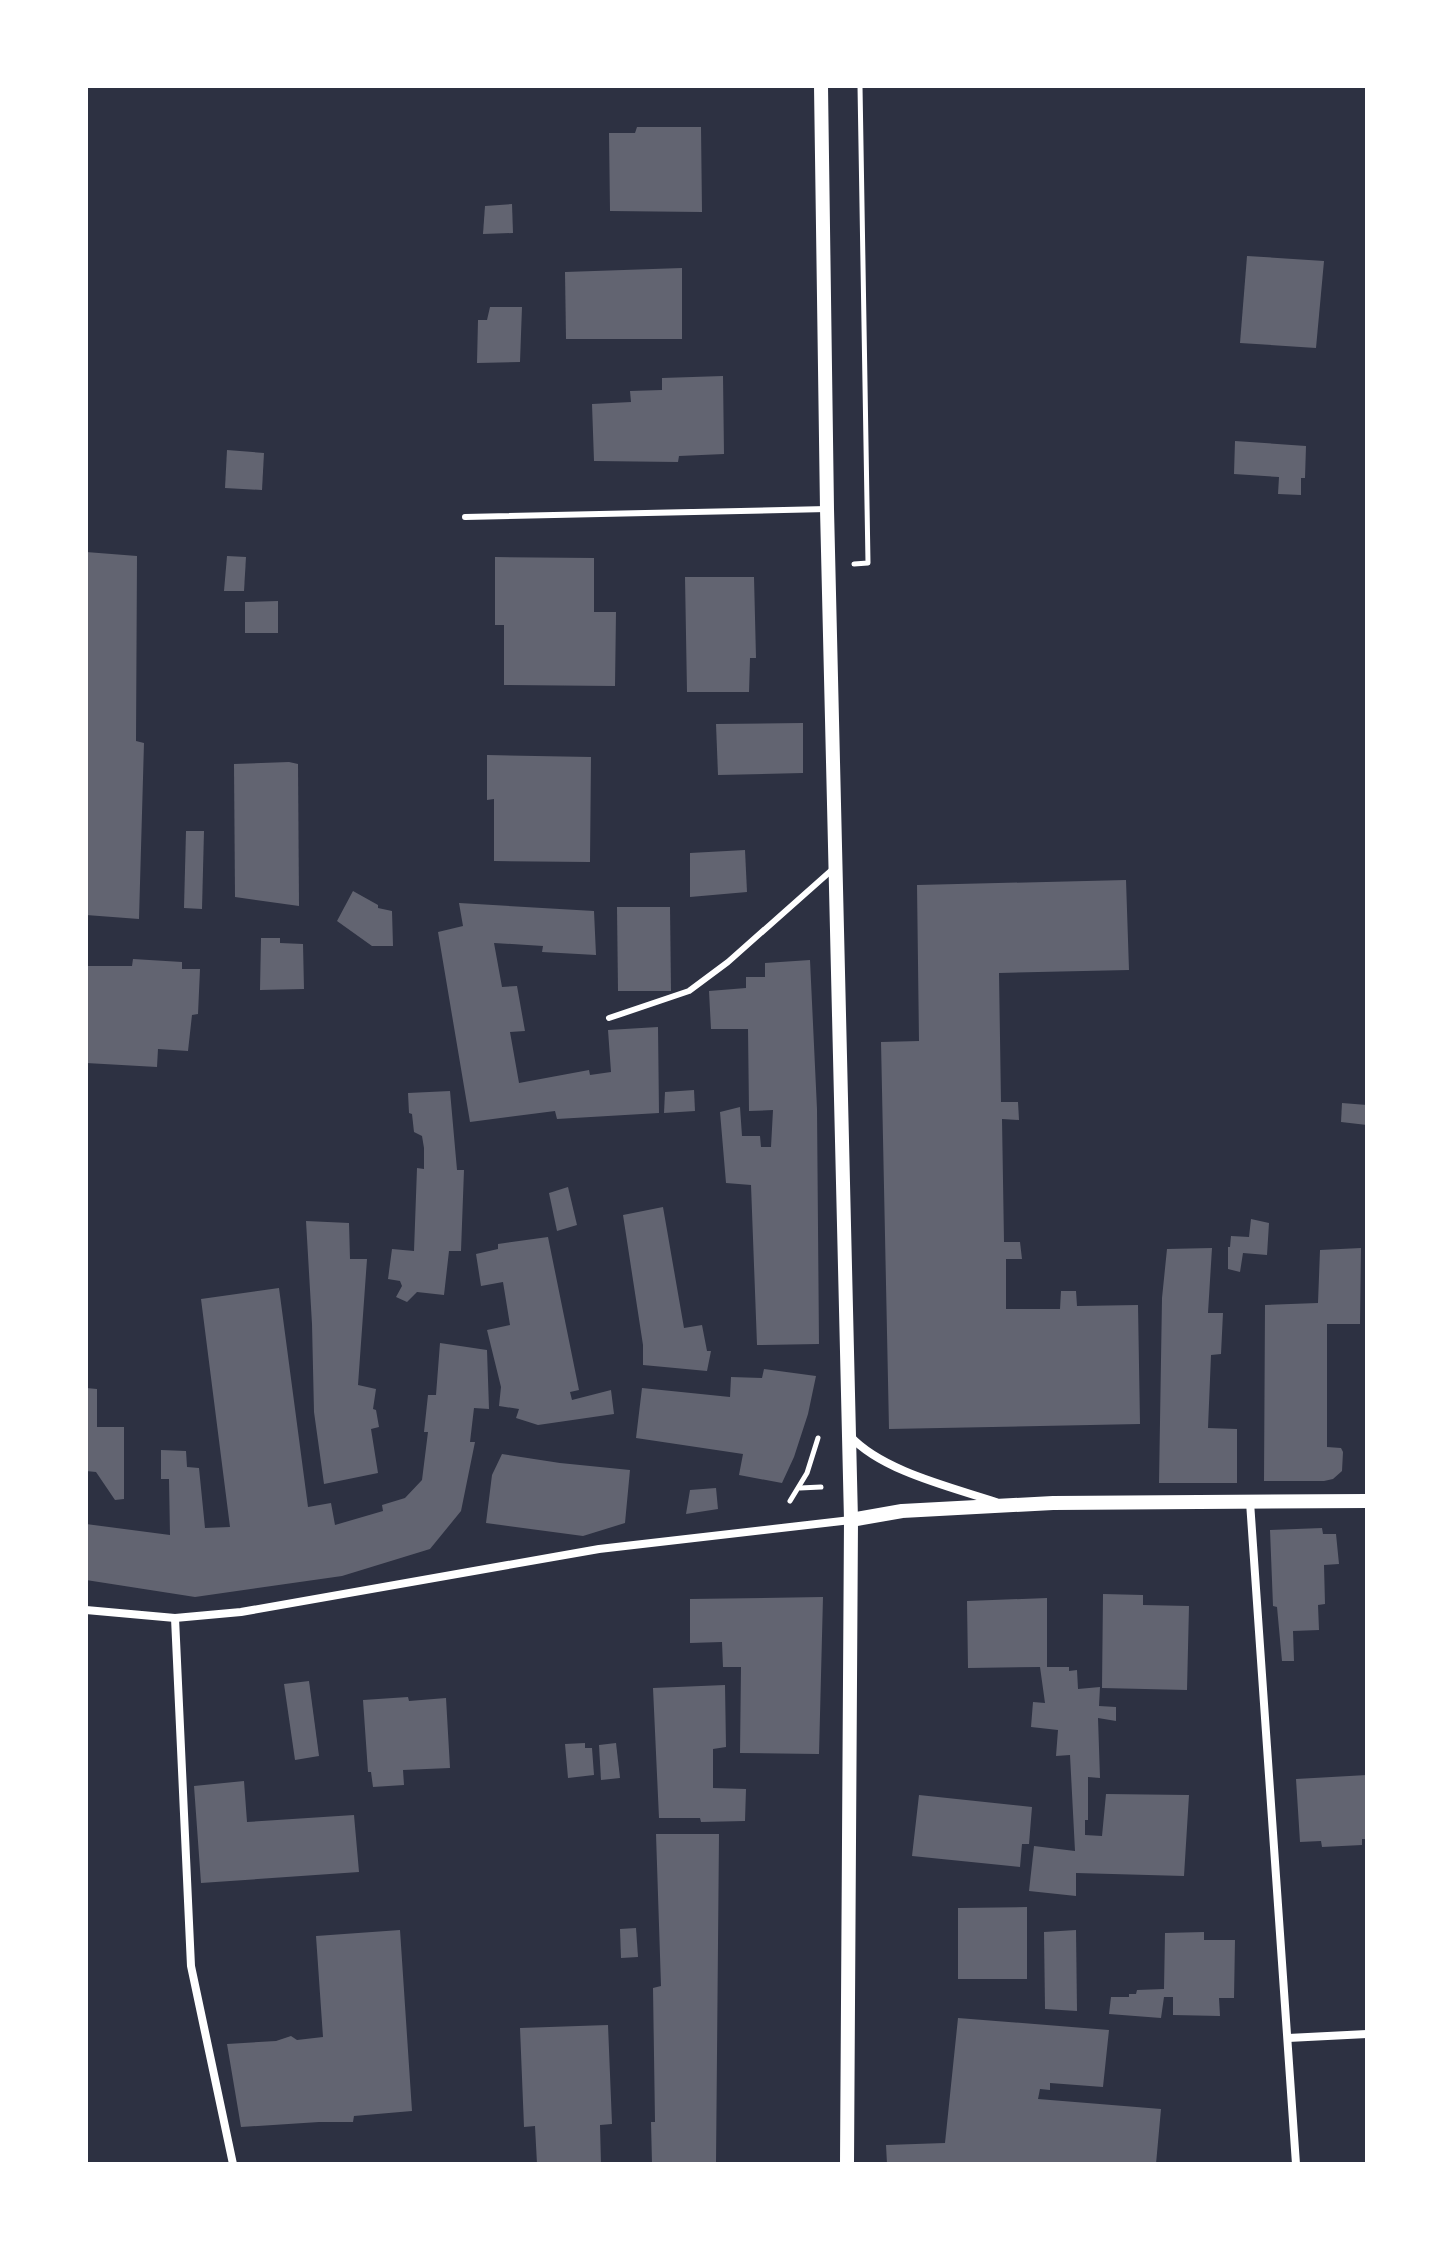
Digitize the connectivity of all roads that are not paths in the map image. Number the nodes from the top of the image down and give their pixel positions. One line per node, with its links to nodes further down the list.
1 (821, 86): 2 (street)
2 (827, 509): 3 (lane); 4 (street)
3 (465, 517)
4 (835, 867): 5 (lane); 6 (street)
5 (609, 1018)
6 (849, 1435): 9 (street); 10 (street)
7 (1367, 1501): 8 (street)
8 (1250, 1502): 9 (street); 14 (street)
9 (1005, 1505): 10 (street)
10 (851, 1520): 12 (street); 16 (street)
11 (86, 1610): 12 (street)
12 (175, 1618): 15 (street)
13 (1367, 2034): 14 (street)
14 (1288, 2038): 17 (street)
15 (233, 2164)
16 (847, 2164)
17 (1296, 2164)

